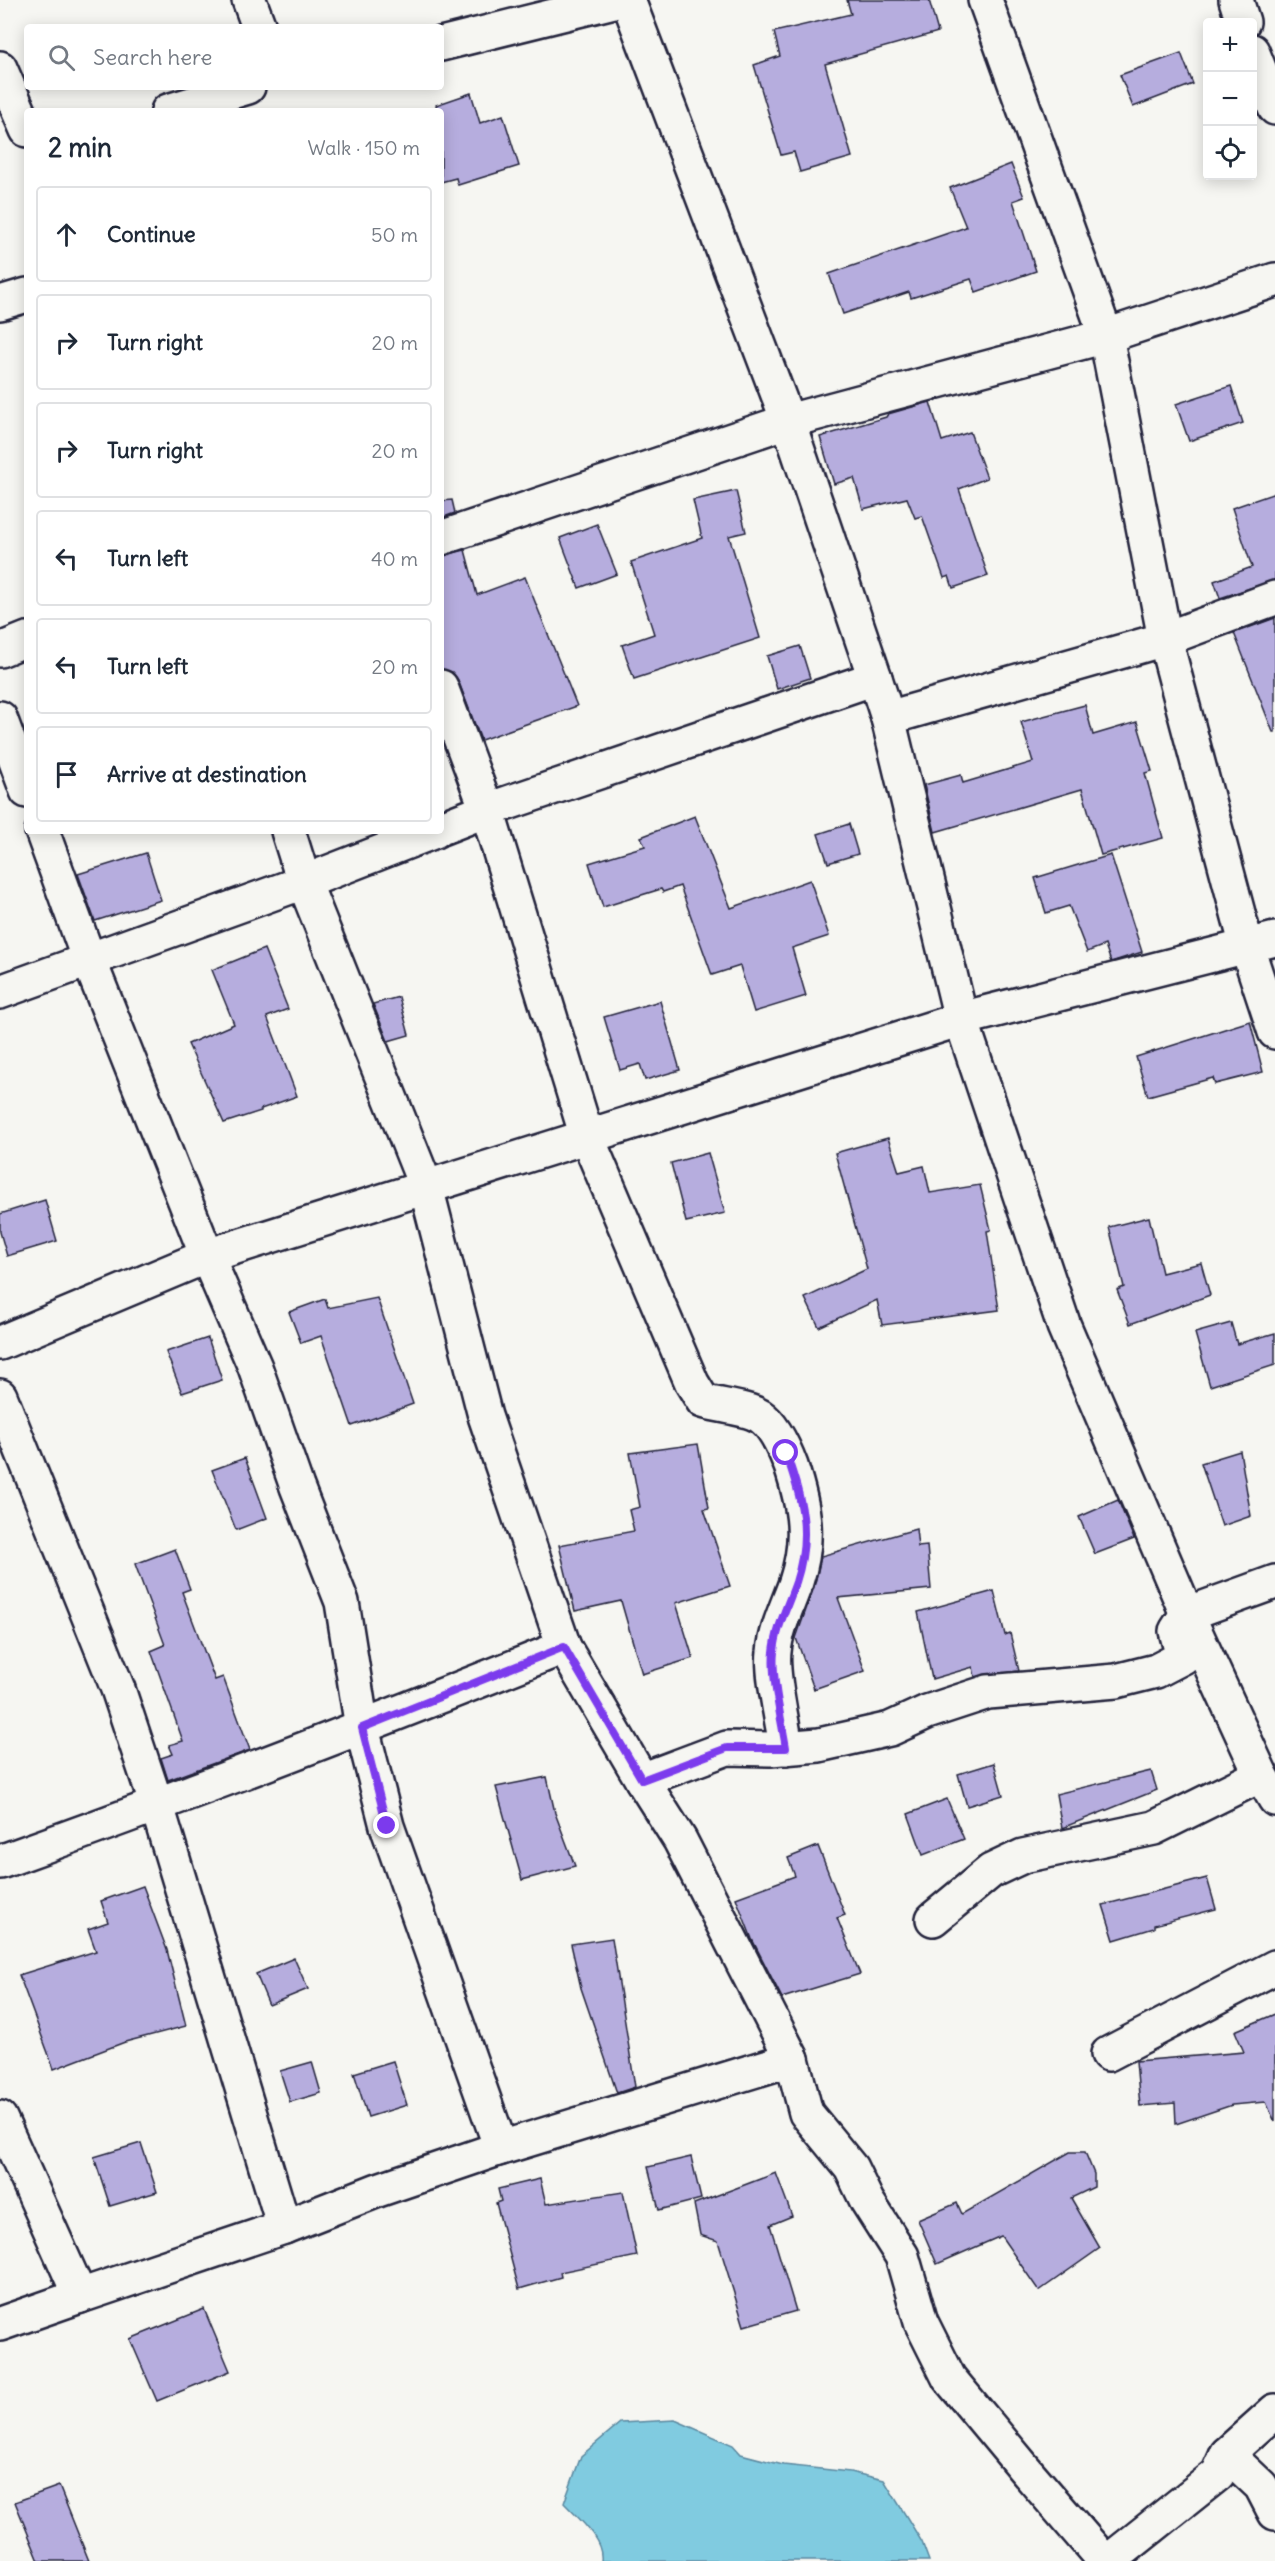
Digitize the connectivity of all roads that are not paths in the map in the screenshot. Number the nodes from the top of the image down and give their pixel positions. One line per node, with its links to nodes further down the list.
1 (249, 0): 7 (street)
2 (618, 0): 8 (street)
3 (628, 0): 21 (street)
4 (986, 0): 20 (street)
5 (1236, 0): 6 (street)
6 (1242, 18)
7 (258, 24)
8 (444, 43)
9 (1257, 63): 15 (street)
10 (0, 68): 16 (street)
11 (239, 90): 13 (street)
12 (249, 90): 14 (street)
13 (178, 108)
14 (249, 108)
15 (1275, 108)
16 (24, 123)
17 (1275, 280): 20 (street)
18 (24, 296): 19 (street)
19 (0, 303)
20 (1106, 336): 21 (street); 24 (street)
21 (788, 421): 22 (street); 27 (street)
22 (444, 537)
23 (1275, 598): 24 (street)
24 (1165, 639): 30 (street); 38 (street)
25 (24, 640): 26 (street)
26 (0, 650)
27 (875, 678): 30 (street); 32 (street)
28 (444, 695): 32 (street)
29 (0, 718): 31 (street)
30 (888, 718): 41 (street)
31 (24, 783)
32 (487, 810): 33 (street); 43 (street)
33 (444, 827)
34 (43, 834): 39 (street)
35 (289, 834): 37 (street)
36 (427, 834): 37 (street)
37 (304, 882): 39 (street); 44 (street)
38 (1261, 943): 41 (street); 42 (street)
39 (89, 960): 40 (street); 45 (street)
40 (0, 992)
41 (961, 1020): 43 (street); 49 (street)
42 (1275, 1032)
43 (587, 1137): 44 (street); 52 (street)
44 (426, 1187): 45 (street); 50 (street)
45 (207, 1256): 46 (street); 51 (street)
46 (0, 1343)
47 (0, 1396): 55 (street)
48 (1275, 1582): 49 (street)
49 (1187, 1614): 52 (street); 54 (street)
50 (564, 1647): 51 (street); 53 (street)
51 (362, 1728): 55 (street); 62 (street)
52 (786, 1748): 53 (street)
53 (642, 1780): 60 (street)
54 (1268, 1787): 57 (street)
55 (157, 1806): 56 (street); 63 (street)
56 (0, 1862)
57 (933, 1919)
58 (1275, 1967): 59 (street)
59 (1108, 2054)
60 (792, 2059): 62 (street); 69 (street)
61 (0, 2118): 64 (street)
62 (501, 2148): 63 (street)
63 (284, 2227): 64 (street)
64 (80, 2296): 65 (street)
65 (0, 2324)
66 (1275, 2411): 67 (street)
67 (1227, 2454): 68 (street); 69 (street)
68 (1275, 2513)
69 (1106, 2561)

